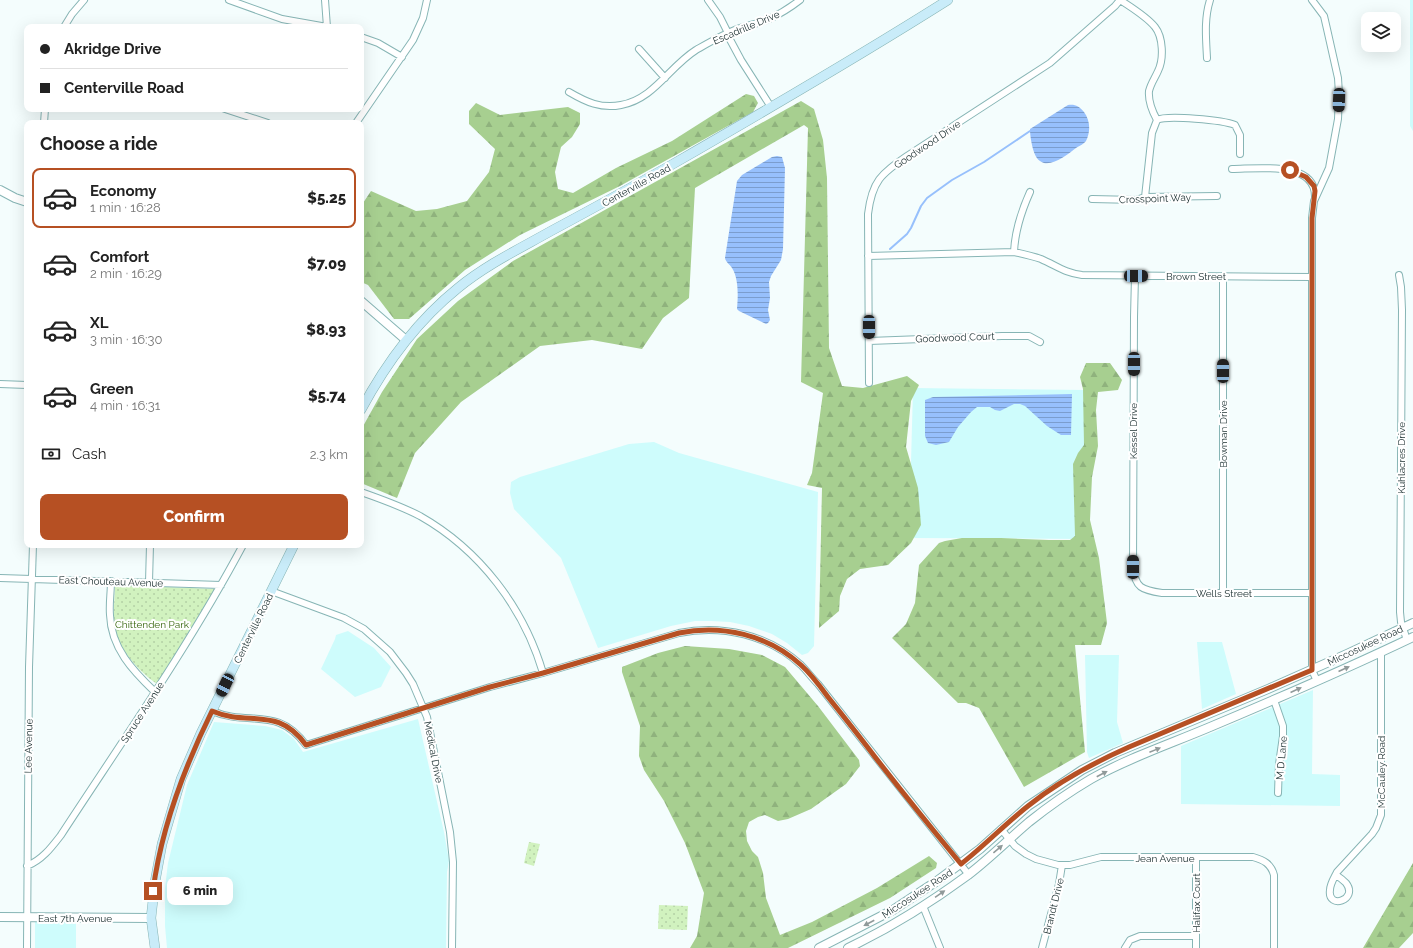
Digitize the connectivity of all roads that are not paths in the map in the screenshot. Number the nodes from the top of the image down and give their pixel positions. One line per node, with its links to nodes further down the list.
1 (84, 0): 11 (street)
2 (229, 0): 12 (street)
3 (326, 0): 13 (street)
4 (427, 0): 17 (street)
5 (708, 0): 14 (street)
6 (800, 0): 14 (street, Escadrille Drive)
7 (948, 0): 21 (main road, Centerville Road)
8 (1120, 0): 25 (street); 36 (street, Goodwood Drive)
9 (1210, 0): 18 (street)
10 (1314, 1): 34 (street)
11 (66, 24)
12 (310, 24)
13 (327, 24)
14 (727, 34): 19 (street, Escadrille Drive); 21 (street)
15 (364, 38): 17 (street)
16 (640, 49): 19 (street)
17 (402, 56): 22 (street)
18 (1207, 58)
19 (665, 78): 20 (street, Escadrille Drive)
20 (569, 92)
21 (771, 107): 42 (main road, Centerville Road)
22 (364, 111)
23 (234, 112): 24 (street)
24 (259, 120)
25 (1157, 120): 26 (street); 31 (street)
26 (1240, 154)
27 (1232, 169): 34 (street)
28 (0, 190): 33 (street)
29 (1030, 192): 35 (street)
30 (1217, 196): 31 (street, Crosspoint Way)
31 (1145, 197): 32 (street, Crosspoint Way)
32 (1092, 199)
33 (24, 201)
34 (1314, 201): 40 (street)
35 (1014, 252): 36 (street, Brown Street); 38 (street, Brown Street)
36 (868, 256): 43 (street, Goodwood Drive)
37 (1399, 275): 64 (street, Kuhlacres Drive)
38 (1136, 276): 39 (street, Brown Street); 59 (street, Kessel Drive)
39 (1223, 276): 40 (street, Brown Street); 61 (street, Bowman Drive)
40 (1312, 277): 62 (street)
41 (364, 304): 42 (street)
42 (406, 340): 48 (main road, Centerville Road)
43 (869, 341): 44 (street, Goodwood Court); 45 (street, Goodwood Drive)
44 (1040, 342)
45 (869, 383)
46 (0, 384): 47 (street)
47 (24, 385)
48 (364, 405)
49 (364, 493): 68 (street)
50 (33, 548): 55 (street, Lee Avenue)
51 (150, 548): 57 (street)
52 (241, 548): 58 (street, Spruce Avenue)
53 (292, 548): 60 (main road, Centerville Road)
54 (0, 578): 55 (street, East Chouteau Avenue)
55 (31, 579): 56 (street, East Chouteau Avenue); 82 (street, Lee Avenue)
56 (111, 581): 57 (street, East Chouteau Avenue); 70 (street)
57 (149, 582): 58 (street, East Chouteau Avenue)
58 (221, 585): 70 (street, Spruce Avenue)
59 (1139, 585): 61 (street, Wells Street)
60 (271, 591): 72 (street, Medical Drive); 73 (main road, Centerville Road)
61 (1223, 592): 62 (street, Wells Street)
62 (1312, 592): 67 (street)
63 (1413, 623): 64 (street, Miccosukee Road)
64 (1403, 627): 65 (street, Kuhlacres Drive); 67 (street, Miccosukee Road)
65 (1410, 638): 66 (street, Miccosukee Road)
66 (1380, 652): 69 (street, Miccosukee Road, one-way to 66); 84 (street, McCauley Road)
67 (1312, 670): 69 (street); 74 (street, Miccosukee Road)
68 (543, 673): 72 (street); 80 (street)
69 (1317, 681): 71 (street, Miccosukee Road, one-way to 69)
70 (155, 692): 82 (street, Spruce Avenue)
71 (1274, 700): 75 (street, Miccosukee Road, one-way to 71); 76 (street, M D Lane)
72 (424, 708): 73 (street); 92 (street, Medical Drive)
73 (212, 711): 88 (main road, Centerville Road)
74 (1115, 753): 75 (street); 77 (street, Miccosukee Road)
75 (1119, 765): 78 (street, Miccosukee Road, one-way to 75)
76 (1278, 793)
77 (1001, 829): 78 (street, Brandt Drive); 80 (street, Miccosukee Road)
78 (1010, 839): 81 (street, Brandt Drive); 83 (street, Miccosukee Road, one-way to 78)
79 (1196, 858): 81 (street, Jean Avenue); 89 (street, Halifax Court); 99 (street, Jean Avenue)
80 (961, 864): 83 (street); 93 (street, Miccosukee Road, one-way to 93)
81 (1062, 865): 96 (street, Brandt Drive)
82 (27, 866): 87 (street, Lee Avenue)
83 (969, 875): 85 (street, Miccosukee Road, one-way to 83)
84 (1336, 875)
85 (923, 906): 94 (street, Miccosukee Road); 95 (street)
86 (0, 917): 87 (street, East 7th Avenue)
87 (26, 917): 88 (street, East 7th Avenue); 90 (street, Lee Avenue)
88 (151, 918): 91 (main road, Centerville Road)
89 (1196, 936): 97 (street); 98 (street, Halifax Court)
90 (27, 948)
91 (155, 948)
92 (452, 948)
93 (819, 948)
94 (848, 948)
95 (940, 948)
96 (1042, 948)
97 (1125, 948)
98 (1196, 948)
99 (1274, 948)

